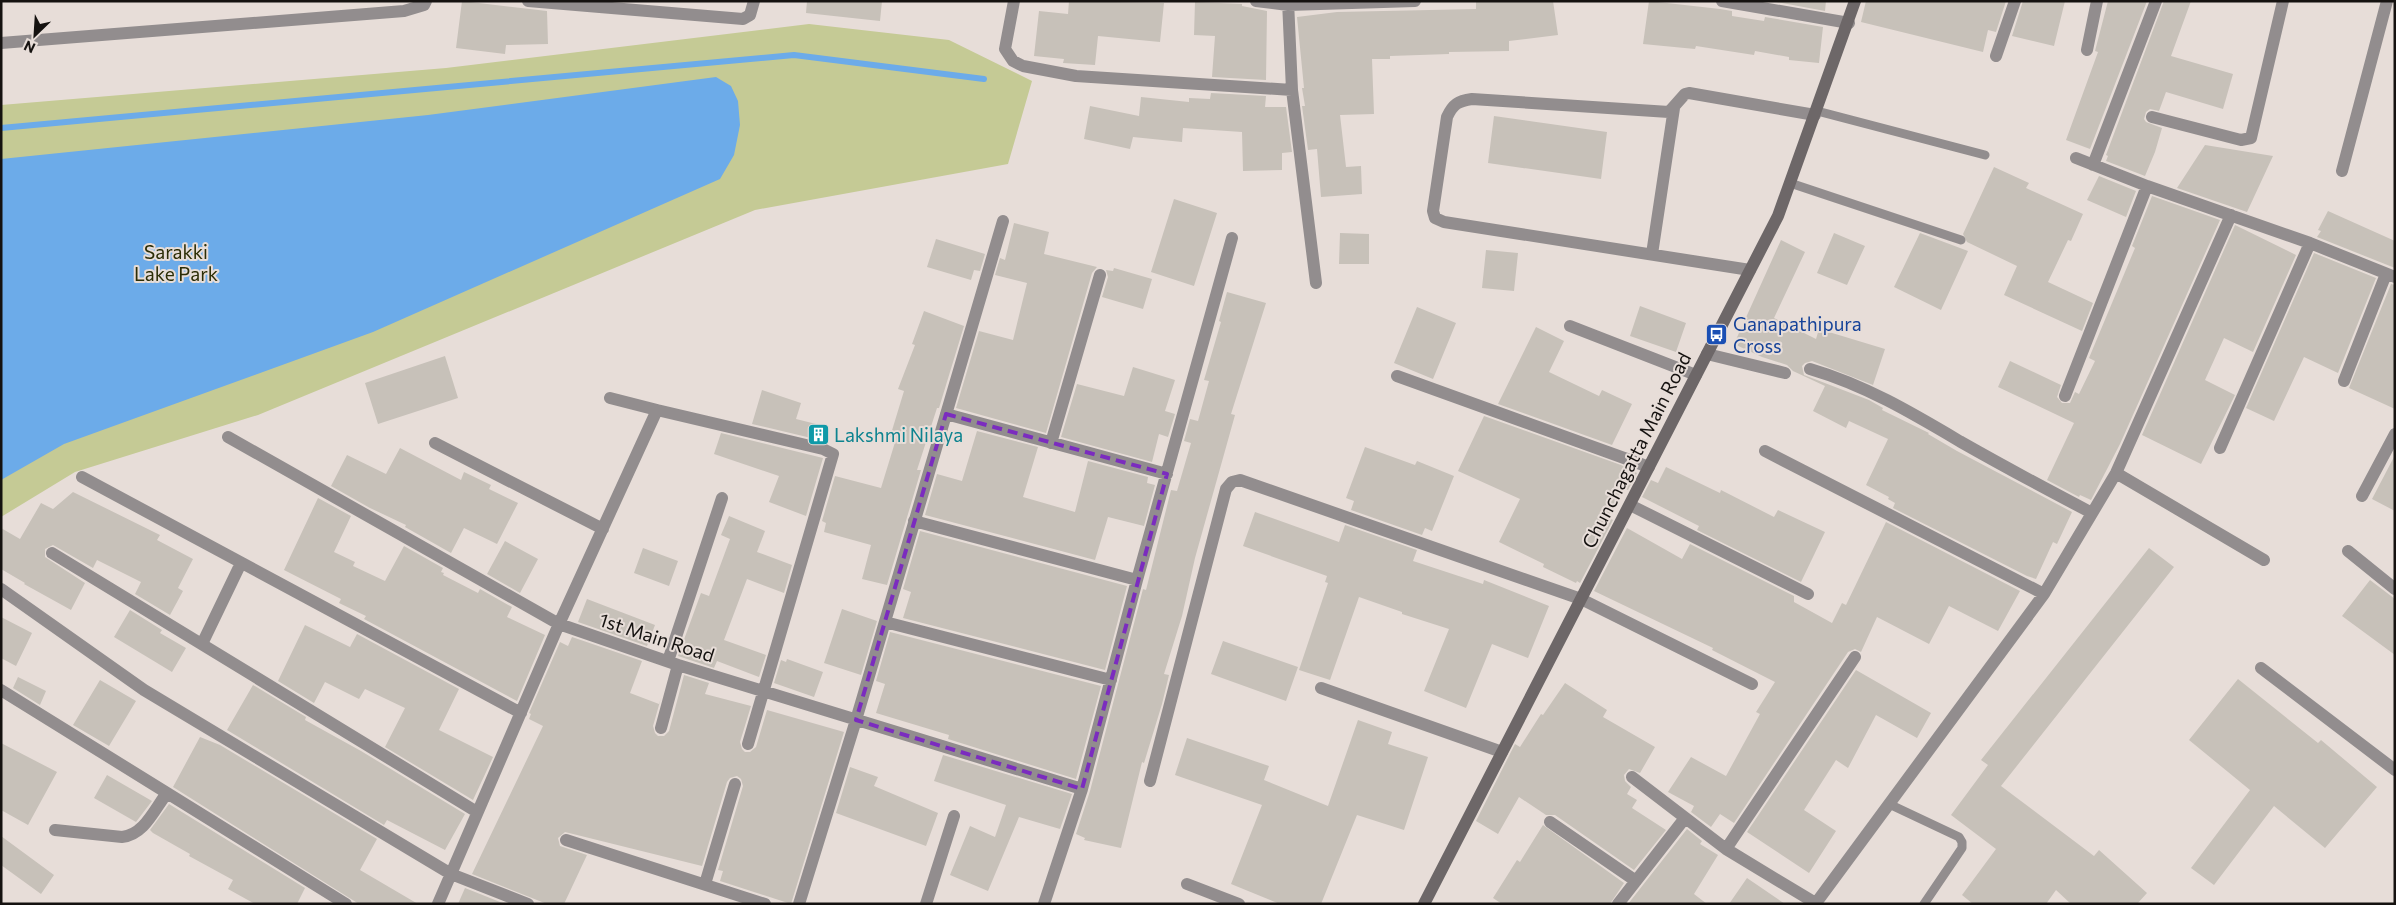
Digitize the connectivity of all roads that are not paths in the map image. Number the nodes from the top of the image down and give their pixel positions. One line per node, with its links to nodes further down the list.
1 (426, 1): 16 (street)
2 (528, 1): 3 (street)
3 (754, 1)
4 (1014, 1): 19 (street)
5 (1256, 1): 14 (street)
6 (1415, 1): 14 (street)
7 (1722, 1): 15 (street)
8 (1855, 1): 15 (street, Chunchagatta Main Road)
9 (2015, 1): 18 (street)
10 (2097, 1): 17 (street)
11 (2156, 1): 25 (street)
12 (2284, 1): 22 (street)
13 (2387, 1): 26 (street)
14 (1288, 3): 19 (street)
15 (1849, 23): 21 (street, Chunchagatta Main Road)
16 (1, 43)
17 (2087, 50)
18 (1996, 56)
19 (1292, 90): 38 (street)
20 (1674, 108): 21 (street); 34 (street); 34 (street)
21 (1816, 113): 23 (lane); 27 (street, Chunchagatta Main Road)
22 (2152, 117)
23 (1984, 154)
24 (2076, 158): 25 (street)
25 (2094, 165): 28 (street)
26 (2342, 171)
27 (1790, 182): 32 (lane); 35 (street, Chunchagatta Main Road)
28 (2148, 186): 29 (street); 46 (street)
29 (2231, 215): 33 (street); 58 (street)
30 (1004, 221): 49 (street)
31 (1232, 238): 57 (street)
32 (1961, 240)
33 (2310, 242): 37 (street); 54 (street)
34 (1652, 254): 35 (street)
35 (1750, 270): 40 (street, Chunchagatta Main Road)
36 (1100, 275): 53 (street)
37 (2390, 275): 45 (street)
38 (1316, 283)
39 (1570, 326): 43 (street)
40 (1707, 354): 42 (street); 43 (street, Chunchagatta Main Road)
41 (1810, 369): 63 (street)
42 (1785, 372)
43 (1696, 375): 56 (street, Chunchagatta Main Road)
44 (1398, 376): 56 (street)
45 (2344, 381)
46 (2065, 396)
47 (610, 398): 48 (street)
48 (657, 410): 65 (street); 86 (street)
49 (946, 414): 53 (street); 64 (street)
50 (2395, 434): 60 (street)
51 (228, 436): 77 (street, 1st Main Road)
52 (435, 443): 65 (street)
53 (1051, 443): 57 (street)
54 (2220, 448)
55 (1764, 451): 74 (street)
56 (1649, 467): 62 (street, Chunchagatta Main Road)
57 (1166, 474): 70 (street)
58 (2116, 474): 63 (street); 68 (street)
59 (82, 477): 69 (street)
60 (2362, 496)
61 (722, 498): 80 (street)
62 (1630, 505): 73 (street); 75 (street, Chunchagatta Main Road)
63 (2092, 514): 74 (street)
64 (914, 521): 70 (street); 76 (street)
65 (603, 528): 77 (street)
66 (2348, 551): 72 (street)
67 (52, 553): 78 (street)
68 (2264, 560)
69 (241, 563): 78 (street); 87 (street)
70 (1137, 580): 82 (street)
71 (1, 589): 106 (street)
72 (2395, 589)
73 (1808, 594)
74 (2044, 594): 98 (street)
75 (1581, 599): 83 (street); 91 (street, Chunchagatta Main Road); 94 (street)
76 (885, 622): 82 (street); 88 (street)
77 (559, 624): 80 (street, 1st Main Road); 87 (street)
78 (202, 644): 99 (street)
79 (1855, 657): 105 (street)
80 (673, 663): 86 (street, 1st Main Road); 89 (street)
81 (2261, 668): 92 (street)
82 (1111, 680): 96 (street)
83 (1752, 684)
84 (1321, 688): 91 (street)
85 (1, 690): 97 (street)
86 (763, 691): 88 (street, 1st Main Road); 90 (street)
87 (521, 713): 99 (street)
88 (856, 720): 96 (street, 1st Main Road); 115 (street)
89 (660, 728)
90 (748, 744)
91 (1502, 752): 119 (street, Chunchagatta Main Road)
92 (2395, 770)
93 (1632, 778): 101 (street)
94 (1150, 781)
95 (735, 784): 108 (street)
96 (1082, 789): 117 (street)
97 (166, 793): 103 (street); 111 (street)
98 (1889, 804): 110 (street); 121 (lane)
99 (477, 812): 106 (street)
100 (954, 816): 116 (street)
101 (1685, 818): 105 (street); 107 (street)
102 (1550, 822): 107 (street)
103 (55, 830)
104 (566, 840): 108 (street)
105 (1726, 849): 110 (street)
106 (451, 874): 112 (street); 113 (street)
107 (1636, 881): 120 (street)
108 (705, 884): 114 (street)
109 (1187, 884): 118 (street)
110 (1817, 903)
111 (346, 904)
112 (438, 904)
113 (528, 904)
114 (765, 904)
115 (799, 904)
116 (926, 904)
117 (1044, 904)
118 (1239, 904)
119 (1424, 904)
120 (1618, 904)
121 (1924, 904)

